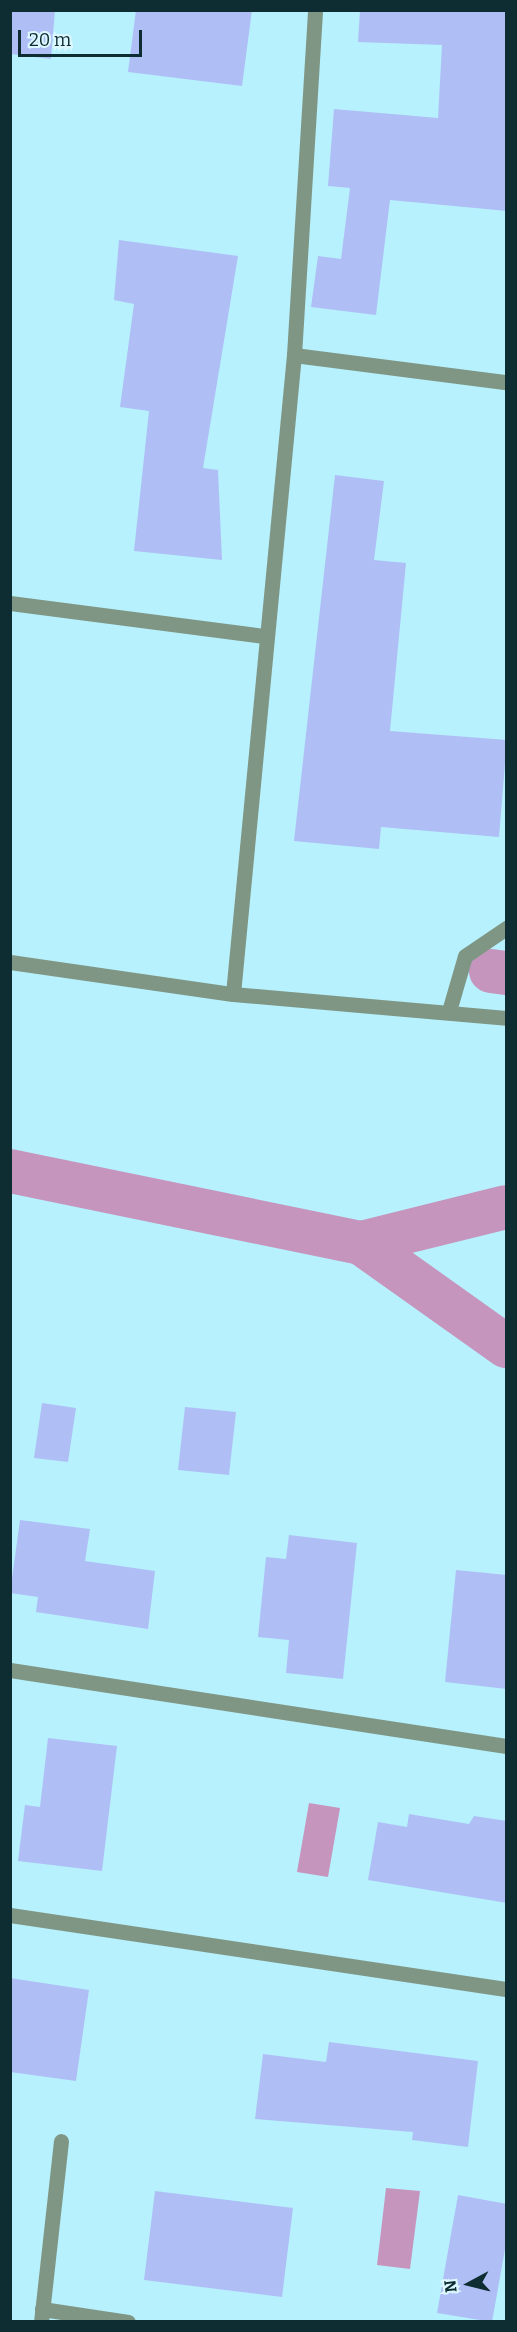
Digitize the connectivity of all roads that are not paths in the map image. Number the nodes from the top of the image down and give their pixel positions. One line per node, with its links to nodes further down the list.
1 (315, 10): 2 (street)
2 (294, 355): 3 (street); 5 (street)
3 (507, 382)
4 (10, 603): 5 (street)
5 (263, 636): 8 (street)
6 (507, 928): 9 (street)
7 (10, 962): 8 (street)
8 (233, 994): 9 (street)
9 (449, 1011): 10 (street)
10 (507, 1018)
11 (10, 1670): 12 (street)
12 (507, 1746)
13 (10, 1915): 14 (street)
14 (507, 1989)
15 (61, 2141): 16 (street)
16 (41, 2315): 17 (street)
17 (128, 2322)

